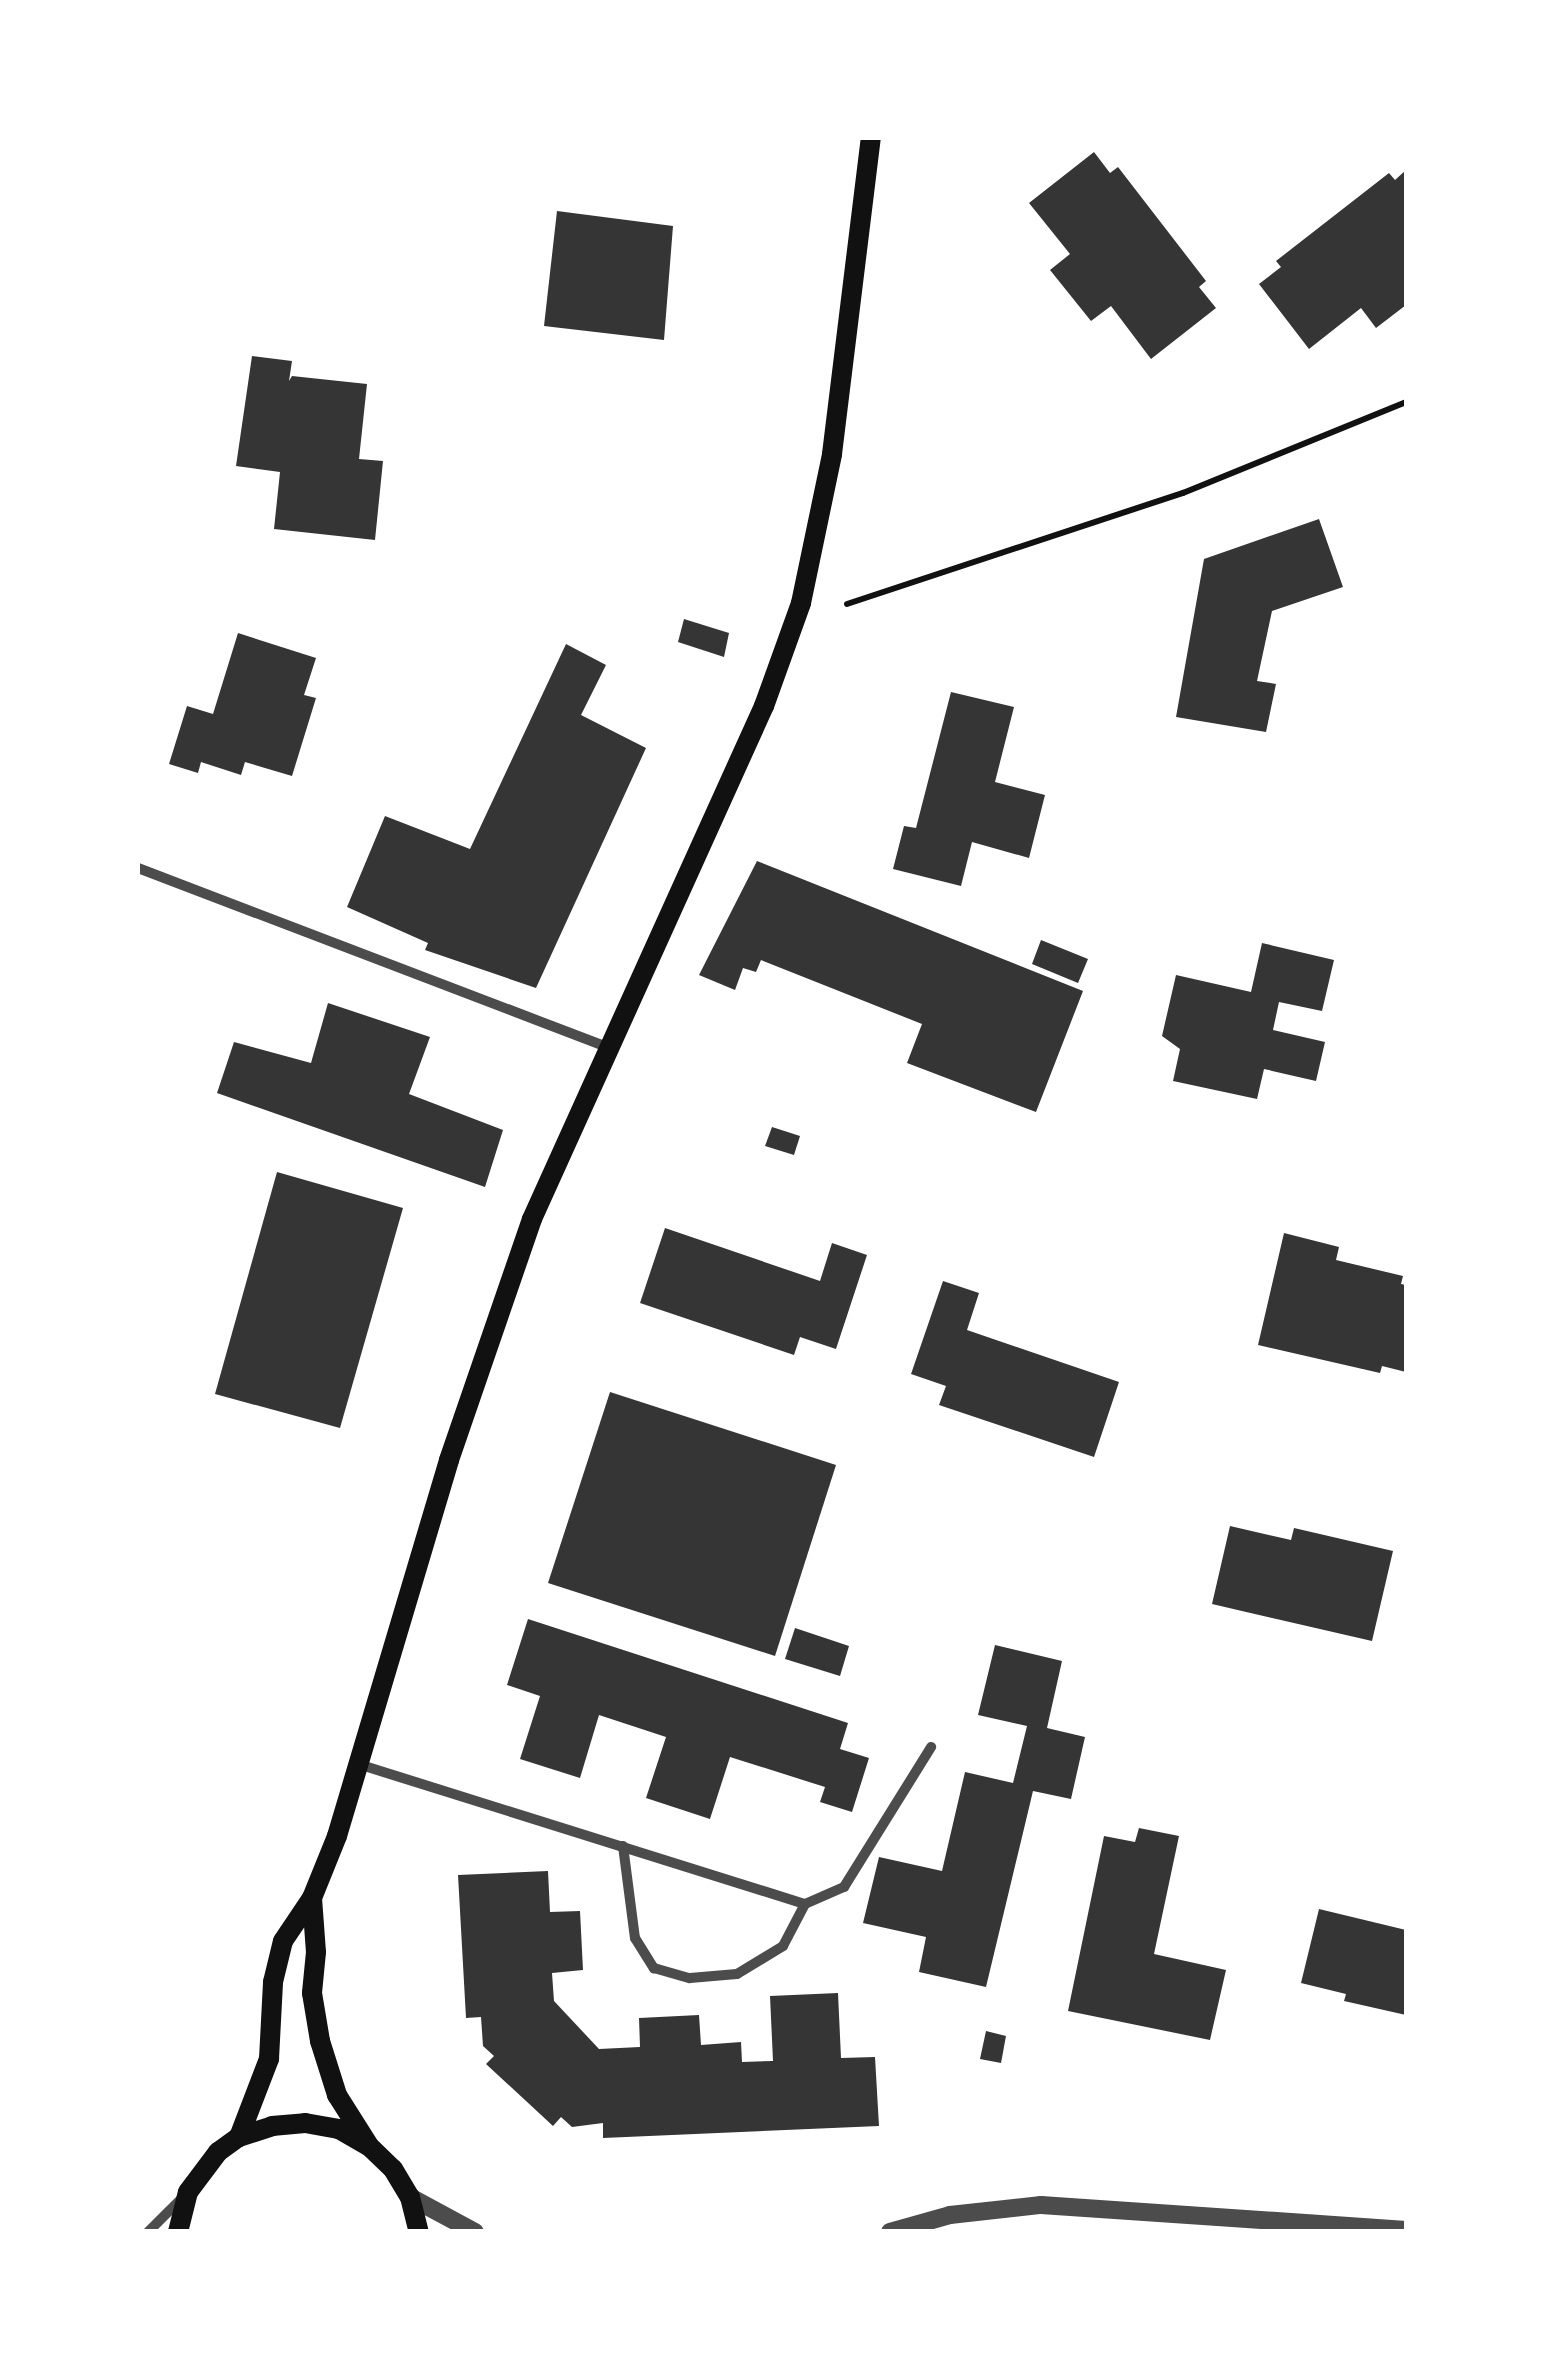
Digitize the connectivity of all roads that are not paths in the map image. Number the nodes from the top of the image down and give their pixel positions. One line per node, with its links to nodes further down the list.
1 (871, 138): 3 (main road)
2 (138, 868): 3 (street)
3 (608, 1047): 5 (main road)
4 (931, 1747): 8 (street)
5 (358, 1764): 6 (street); 7 (main road)
6 (622, 1846): 8 (street); 8 (street)
7 (312, 1898): 9 (main road); 10 (main road)
8 (805, 1904)
9 (239, 2137): 10 (main road); 11 (main road)
10 (369, 2146): 12 (main road)
11 (188, 2192): 15 (street); 16 (main road)
12 (410, 2197): 17 (main road); 18 (street)
13 (1164, 2224): 14 (street); 19 (street)
14 (1406, 2230)
15 (148, 2232)
16 (178, 2232)
17 (419, 2232)
18 (475, 2232)
19 (890, 2232)

